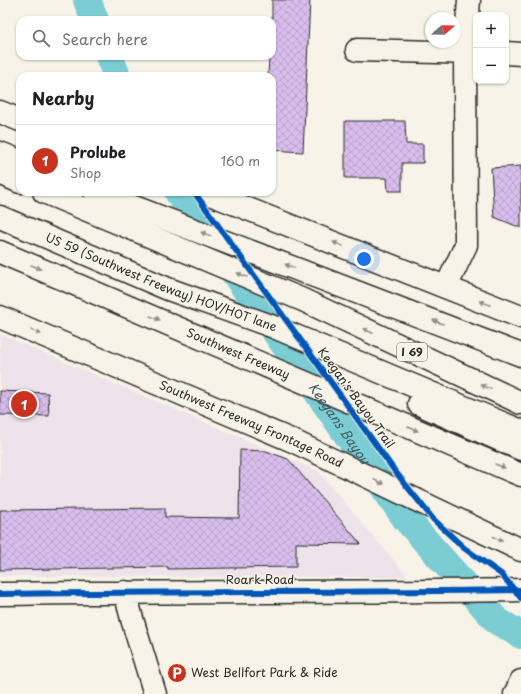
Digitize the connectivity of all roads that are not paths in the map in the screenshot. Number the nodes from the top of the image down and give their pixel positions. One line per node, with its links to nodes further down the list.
1 (469, 0): 3 (main road)
2 (357, 50): 3 (main road)
3 (470, 53): 17 (main road)
4 (509, 54): 5 (main road)
5 (521, 54)
6 (0, 112): 7 (main road)
7 (16, 118)
8 (0, 153): 9 (main road)
9 (16, 159)
10 (0, 173): 11 (main road)
11 (16, 180)
12 (53, 196): 22 (main road, I 69, one-way to 12)
13 (106, 196): 21 (main road, one-way to 13)
14 (216, 196): 17 (main road, one-way to 14)
15 (0, 217): 18 (main road, US 59 (Southwest Freeway) HOV/HOT lane)
16 (0, 252): 25 (main road, Southwest Freeway, one-way to 25)
17 (446, 287): 20 (main road, one-way to 17)
18 (201, 302): 23 (main road, US 59 (Southwest Freeway) HOV/HOT lane); 24 (main road)
19 (0, 317): 26 (main road, Southwest Freeway Frontage Road, one-way to 26)
20 (521, 317)
21 (521, 355)
22 (521, 403)
23 (521, 431)
24 (521, 449)
25 (521, 475)
26 (521, 550)
27 (521, 590): 28 (main road, Roark Road)
28 (125, 592): 29 (main road, Roark Road); 31 (main road)
29 (0, 594)
30 (521, 681): 32 (main road)
31 (155, 694)
32 (515, 694)

